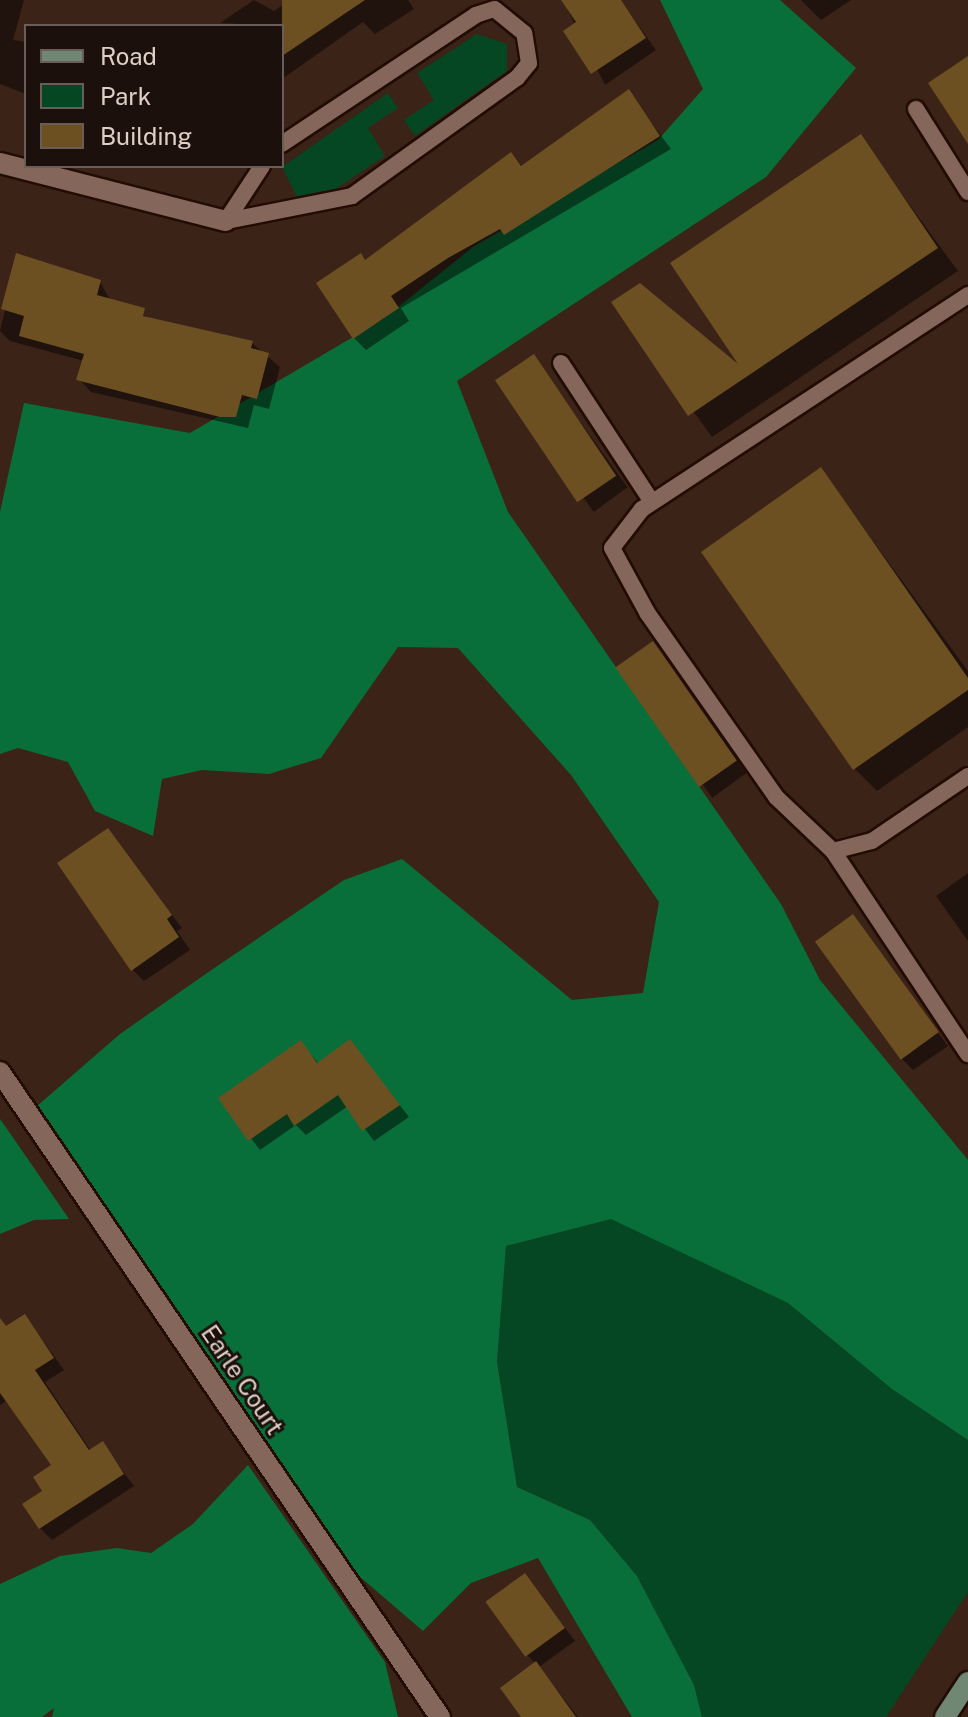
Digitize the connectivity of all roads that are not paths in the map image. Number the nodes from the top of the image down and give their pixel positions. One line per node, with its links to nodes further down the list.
1 (916, 109): 5 (lane)
2 (284, 143): 6 (lane)
3 (0, 163): 6 (street)
4 (261, 168): 6 (lane)
5 (968, 192)
6 (226, 221)
7 (968, 295): 9 (lane)
8 (561, 363): 9 (lane)
9 (652, 502): 11 (lane)
10 (968, 776): 11 (lane)
11 (833, 851): 12 (lane)
12 (968, 1054)
13 (0, 1072): 15 (street, Earle Court)
14 (968, 1682): 16 (street)
15 (440, 1717)
16 (945, 1717)

